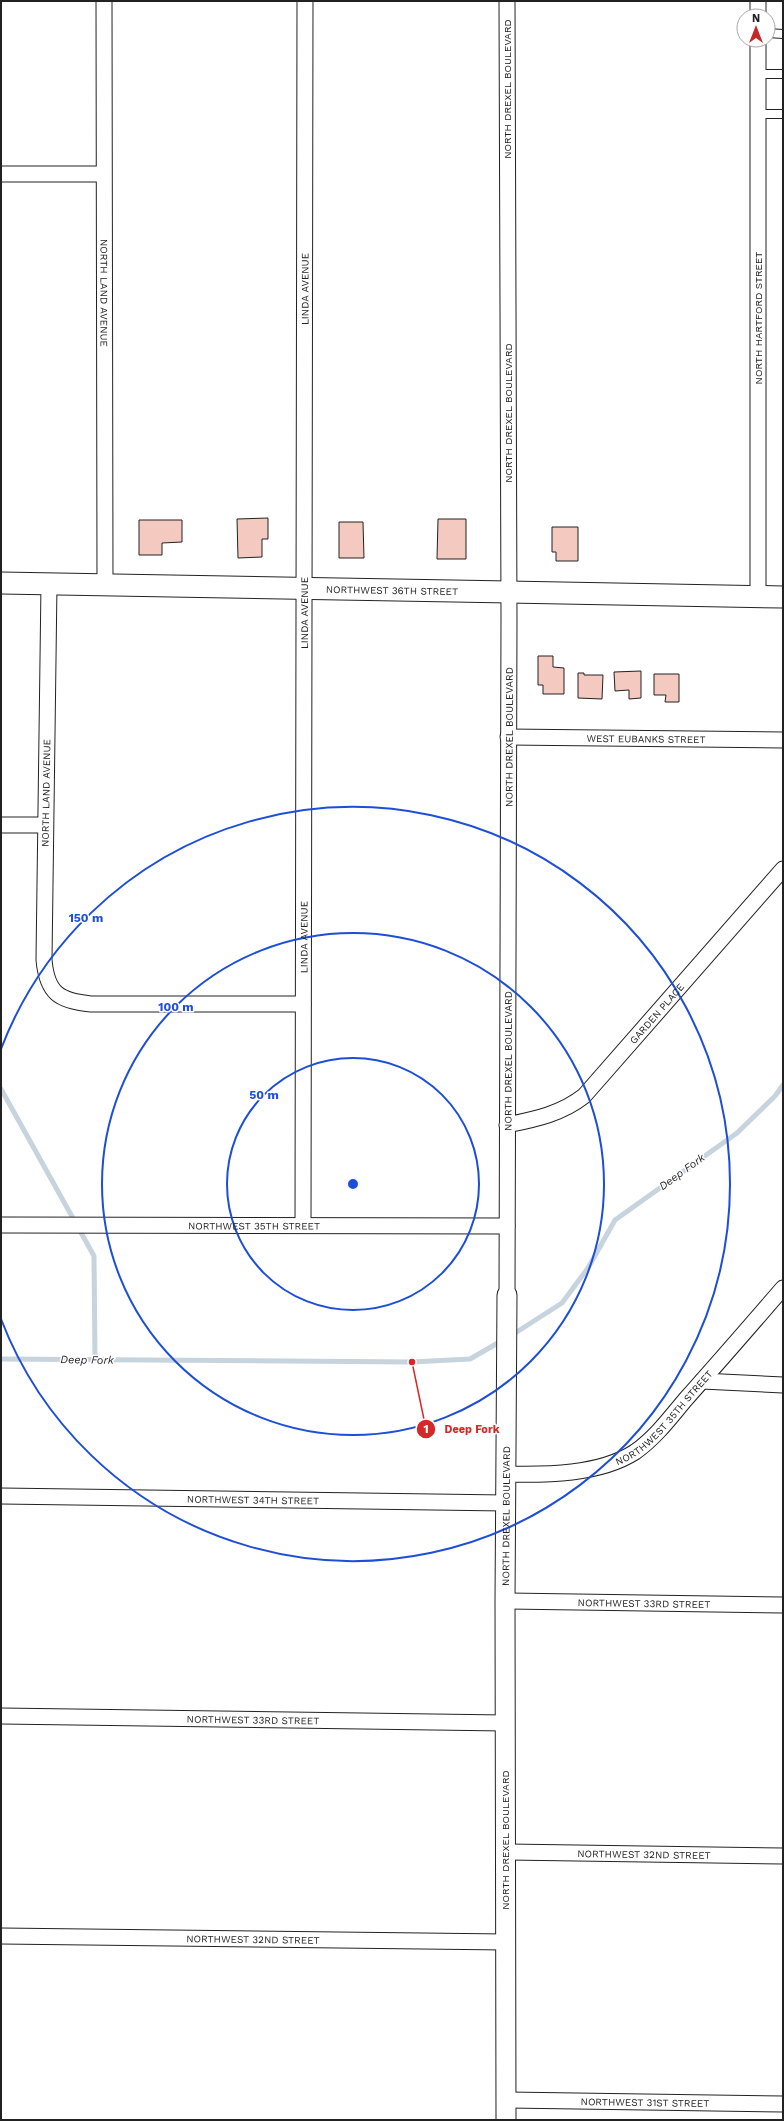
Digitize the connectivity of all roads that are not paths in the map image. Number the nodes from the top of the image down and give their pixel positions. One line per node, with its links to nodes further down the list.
1 (104, 1): 10 (street, NORTH LAND AVENUE)
2 (305, 1): 14 (street, LINDA AVENUE)
3 (507, 1): 15 (street, NORTH DREXEL BOULEVARD)
4 (758, 48): 5 (street, NORTH HARTFORD STREET)
5 (758, 74): 6 (lane); 7 (street, NORTH HARTFORD STREET)
6 (783, 74)
7 (758, 114): 8 (lane); 16 (street, NORTH HARTFORD STREET)
8 (783, 114)
9 (1, 174): 10 (street)
10 (103, 174): 13 (street, NORTH LAND AVENUE)
11 (1, 584): 12 (main road, NORTHWEST 36TH STREET)
12 (49, 584): 13 (main road, NORTHWEST 36TH STREET); 21 (street, NORTH LAND AVENUE)
13 (105, 585): 14 (main road, NORTHWEST 36TH STREET)
14 (305, 589): 15 (main road, NORTHWEST 36TH STREET); 23 (street, LINDA AVENUE)
15 (509, 592): 16 (main road, NORTHWEST 36TH STREET); 18 (street, NORTH DREXEL BOULEVARD)
16 (758, 596): 17 (main road, NORTHWEST 36TH STREET)
17 (783, 597)
18 (508, 737): 19 (street, WEST EUBANKS STREET); 24 (street, NORTH DREXEL BOULEVARD)
19 (783, 740)
20 (1, 825): 21 (street)
21 (45, 825): 23 (street, NORTH LAND AVENUE)
22 (783, 869): 24 (street, GARDEN PLACE)
23 (302, 1004): 26 (street, LINDA AVENUE)
24 (507, 1125): 27 (street, NORTH DREXEL BOULEVARD)
25 (1, 1225): 26 (street, NORTHWEST 35TH STREET)
26 (302, 1225): 27 (street, NORTHWEST 35TH STREET)
27 (507, 1226): 29 (street, NORTH DREXEL BOULEVARD)
28 (783, 1288): 30 (street, NORTHWEST 35TH STREET)
29 (507, 1294): 32 (street, NORTH DREXEL BOULEVARD)
30 (702, 1381): 31 (street); 32 (street, NORTHWEST 35TH STREET)
31 (783, 1385)
32 (505, 1474): 34 (street, NORTH DREXEL BOULEVARD)
33 (1, 1496): 34 (street, NORTHWEST 34TH STREET)
34 (505, 1503): 35 (street, NORTH DREXEL BOULEVARD)
35 (505, 1601): 36 (street, NORTHWEST 33RD STREET); 38 (street, NORTH DREXEL BOULEVARD)
36 (783, 1605)
37 (1, 1716): 38 (street, NORTHWEST 33RD STREET)
38 (505, 1722): 39 (street, NORTH DREXEL BOULEVARD)
39 (506, 1852): 40 (street, NORTHWEST 32ND STREET); 42 (street, NORTH DREXEL BOULEVARD)
40 (783, 1856)
41 (1, 1936): 42 (street, NORTHWEST 32ND STREET)
42 (506, 1942): 43 (street, NORTH DREXEL BOULEVARD)
43 (506, 2100): 44 (street, NORTHWEST 31ST STREET); 45 (street, NORTH DREXEL BOULEVARD)
44 (783, 2104)
45 (506, 2120)

